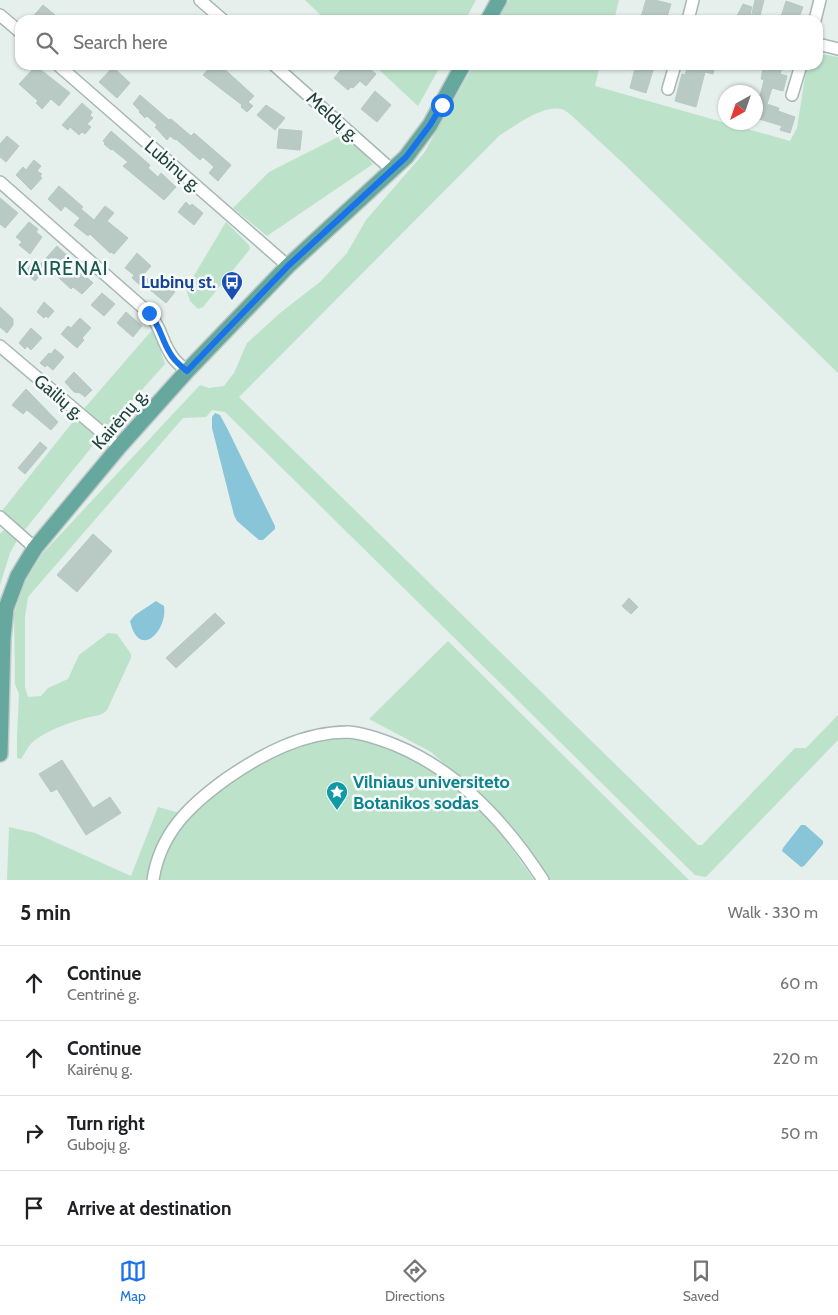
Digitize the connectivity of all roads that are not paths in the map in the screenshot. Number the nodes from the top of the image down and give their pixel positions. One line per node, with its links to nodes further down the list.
1 (200, 0): 6 (street)
2 (499, 0): 7 (main road)
3 (693, 0): 8 (street)
4 (820, 0): 9 (street)
5 (0, 15): 10 (street)
6 (217, 15)
7 (491, 15)
8 (689, 15)
9 (816, 15)
10 (15, 28)
11 (823, 45): 12 (street)
12 (838, 49)
13 (64, 70): 22 (street, Lubinų g.)
14 (280, 70): 20 (street, Meldų g.)
15 (460, 70): 20 (main road, Kairėnų g.)
16 (674, 70): 18 (street)
17 (800, 70): 19 (street)
18 (668, 89)
19 (792, 95)
20 (392, 170): 22 (main road, Kairėnų g.)
21 (0, 182): 24 (street)
22 (288, 266): 24 (main road, Kairėnų g.)
23 (0, 346): 25 (street, Gailių g.)
24 (187, 371): 25 (main road, Kairėnų g.)
25 (119, 447): 27 (main road, Kairėnų g.)
26 (1, 521): 27 (street)
27 (35, 548): 28 (main road, Kairėnų g.)
28 (0, 754)
29 (153, 880): 30 (street)
30 (543, 880)

